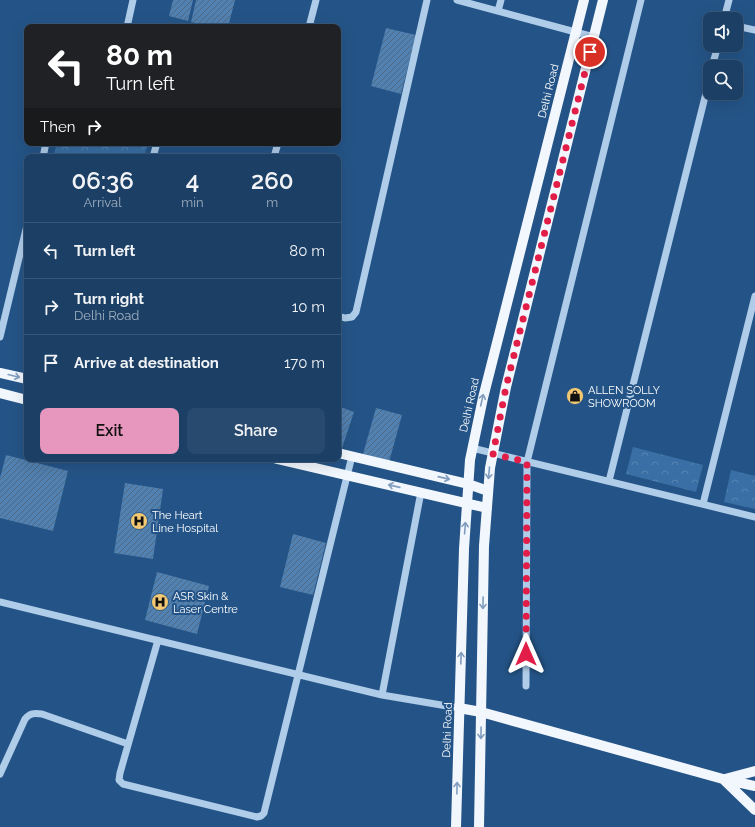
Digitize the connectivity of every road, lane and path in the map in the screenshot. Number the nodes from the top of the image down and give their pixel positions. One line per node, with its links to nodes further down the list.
1 (133, 0): 12 (street)
2 (316, 0): 13 (street)
3 (427, 0): 21 (street)
4 (458, 0): 10 (street)
5 (501, 0): 10 (street)
6 (584, 0): 16 (main road, Delhi Road)
7 (603, 0): 17 (main road)
8 (641, 0): 32 (street)
9 (729, 0): 11 (street)
10 (498, 11): 16 (street)
11 (726, 12)
12 (128, 24)
13 (310, 24)
14 (743, 27): 15 (street)
15 (755, 30)
16 (576, 32): 17 (street); 27 (main road, Delhi Road, one-way to 16)
17 (594, 37): 29 (main road)
18 (704, 100): 34 (street)
19 (24, 237): 22 (street)
20 (755, 296): 39 (street)
21 (341, 317)
22 (0, 337)
23 (0, 373): 24 (main road, one-way to 24)
24 (24, 378)
25 (0, 393): 26 (main road)
26 (24, 399)
27 (472, 448): 29 (street); 35 (main road, Delhi Road)
28 (341, 454): 30 (main road)
29 (493, 454): 32 (street); 36 (main road, one-way to 36)
30 (352, 456): 33 (street); 35 (main road, one-way to 35)
31 (290, 462): 33 (main road)
32 (527, 462): 34 (street); 45 (street)
33 (347, 475): 37 (main road, one-way to 33); 44 (street)
34 (608, 481): 39 (street)
35 (468, 484): 36 (main road); 38 (main road, Delhi Road)
36 (488, 491): 40 (main road)
37 (421, 492): 38 (main road); 46 (street)
38 (467, 503): 40 (main road); 47 (main road, Delhi Road, one-way to 38)
39 (703, 504): 41 (street)
40 (486, 508): 48 (main road, one-way to 48)
41 (755, 516)
42 (0, 602): 43 (street)
43 (158, 640): 44 (street); 49 (street)
44 (298, 674): 46 (street); 49 (street)
45 (526, 686)
46 (382, 695): 47 (street)
47 (459, 708): 48 (main road); 55 (main road, Delhi Road, one-way to 47)
48 (481, 712): 52 (main road); 56 (main road, one-way to 56)
49 (128, 744): 51 (street)
50 (755, 771): 52 (main road)
51 (0, 774)
52 (723, 780): 53 (main road); 54 (main road)
53 (755, 786)
54 (755, 810)
55 (456, 827)
56 (479, 827)

